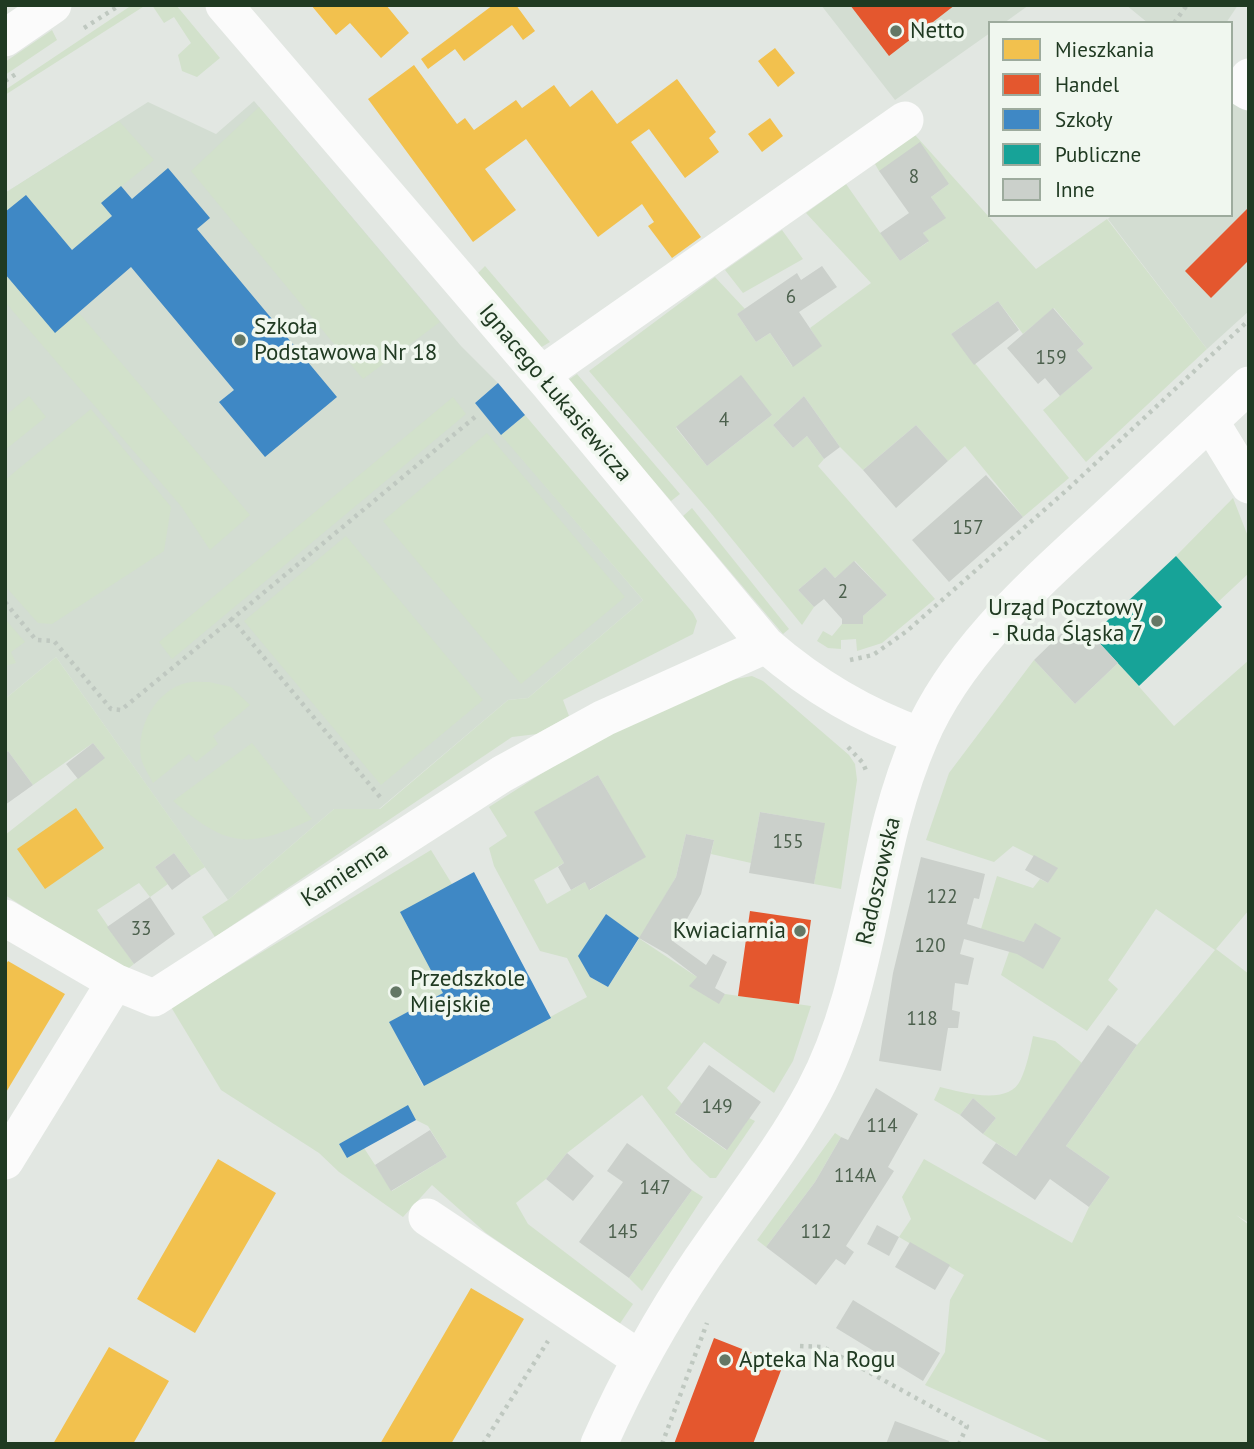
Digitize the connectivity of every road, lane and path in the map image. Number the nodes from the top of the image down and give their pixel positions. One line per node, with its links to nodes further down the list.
1 (53, 5): 5 (street)
2 (224, 5): 10 (street, Ignacego Łukasiewicza)
3 (1187, 5): 4 (path)
4 (1175, 21)
5 (5, 38)
6 (1249, 77): 7 (street)
7 (1249, 92)
8 (905, 120): 10 (street)
9 (1249, 320): 18 (path)
10 (541, 375): 17 (street, Ignacego Łukasiewicza)
11 (1249, 385): 13 (street, Radoszowska)
12 (475, 417): 16 (path)
13 (1210, 421): 14 (street); 19 (street, Radoszowska)
14 (1249, 485)
15 (5, 602): 16 (path)
16 (232, 619): 22 (path)
17 (765, 645): 19 (street, Ignacego Łukasiewicza); 24 (street, Kamienna)
18 (840, 659)
19 (921, 736): 30 (street, Radoszowska)
20 (845, 744): 21 (path)
21 (869, 776)
22 (380, 797)
23 (5, 918): 24 (street)
24 (115, 982): 25 (street)
25 (5, 1161)
26 (426, 1217): 30 (street)
27 (710, 1317): 33 (path)
28 (548, 1342): 31 (path)
29 (800, 1346): 34 (path)
30 (640, 1359): 32 (street, Radoszowska)
31 (483, 1444)
32 (599, 1444)
33 (662, 1444)
34 (959, 1444)

